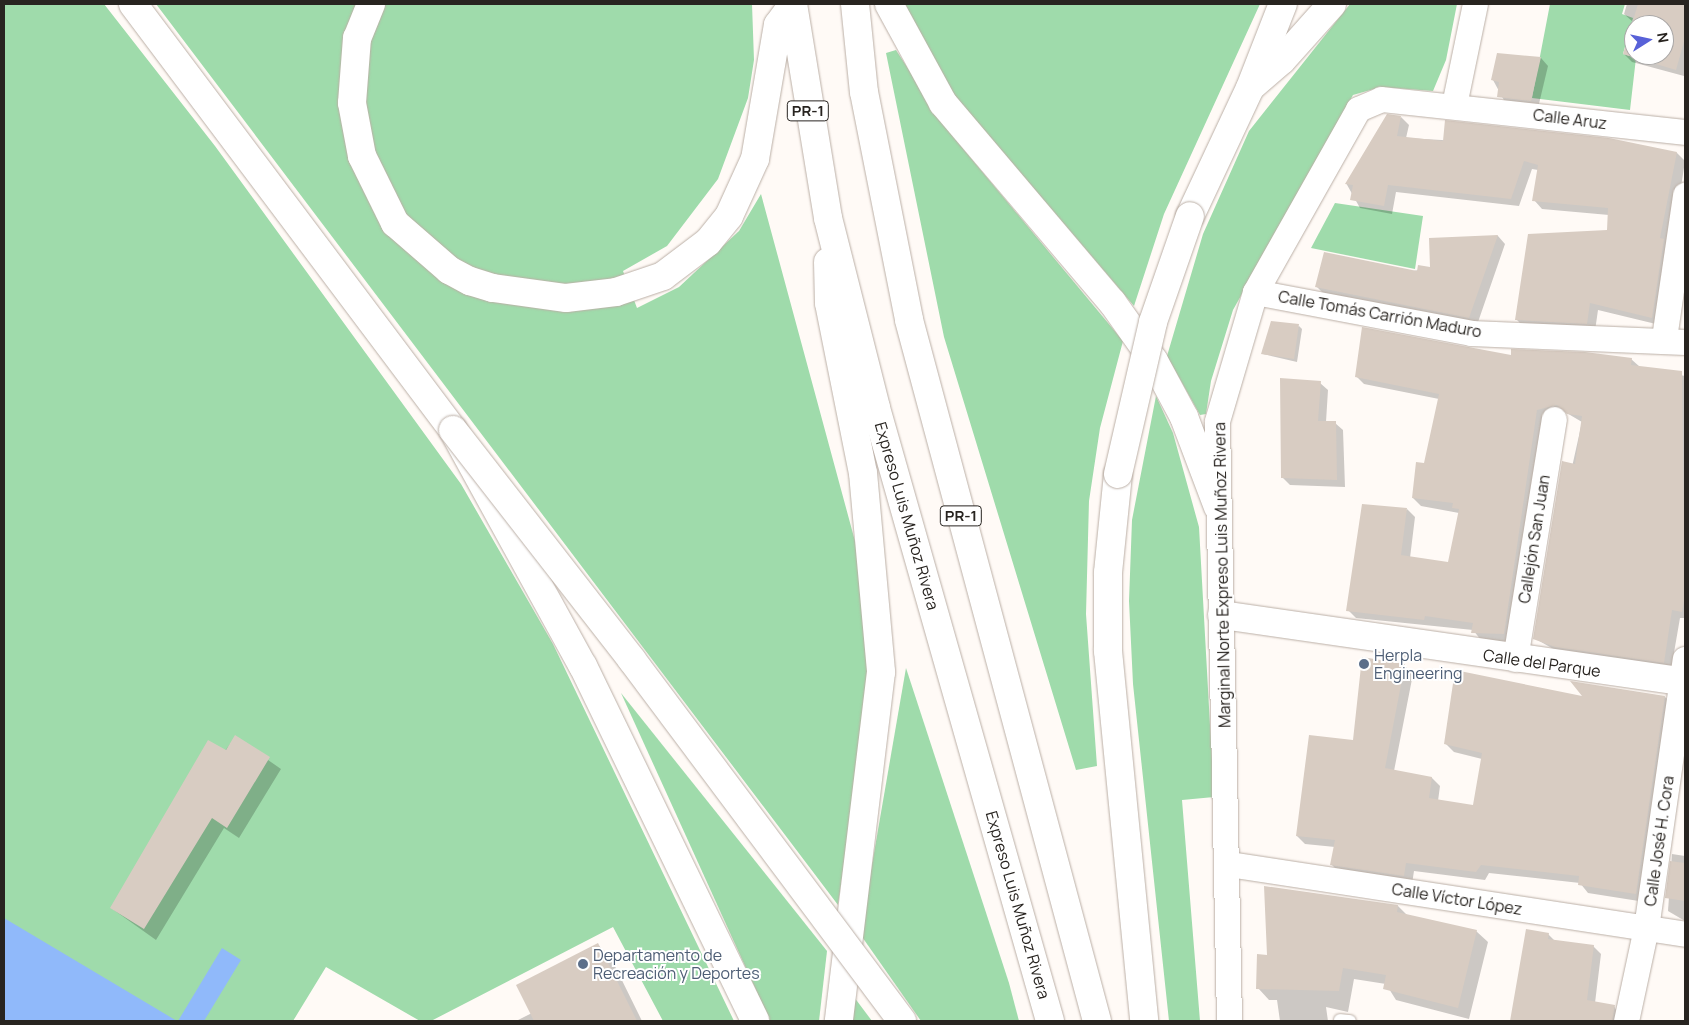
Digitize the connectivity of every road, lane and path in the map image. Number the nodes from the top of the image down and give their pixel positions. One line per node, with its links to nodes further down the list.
1 (133, 4): 17 (main road)
2 (371, 4): 3 (main road)
3 (792, 4): 13 (main road, Expreso Luis Muñoz Rivera / PR-1)
4 (855, 4): 29 (main road, PR-1)
5 (889, 4): 18 (main road)
6 (1283, 4): 9 (main road)
7 (1332, 4): 9 (main road)
8 (1475, 4): 10 (street)
9 (1250, 88): 30 (main road, bridge)
10 (1454, 105): 11 (street, Calle Aruz); 14 (street, Marginal Norte Expreso Luis Muñoz Rivera)
11 (1685, 132)
12 (1685, 195): 15 (street)
13 (828, 218): 26 (main road); 28 (main road, Expreso Luis Muñoz Rivera / PR-1)
14 (1255, 292): 15 (street, Calle Tomás Carrión Maduro); 18 (street, Marginal Norte Expreso Luis Muñoz Rivera)
15 (1675, 340)
16 (1554, 419): 20 (street, Callejón San Juan)
17 (453, 430): 25 (main road, bridge); 27 (main road, bridge)
18 (1218, 507): 19 (street, Marginal Norte Expreso Luis Muñoz Rivera)
19 (1222, 615): 20 (main road, Calle del Parque); 22 (street, Marginal Norte Expreso Luis Muñoz Rivera)
20 (1515, 659): 21 (main road, Calle del Parque)
21 (1684, 674): 23 (street, Calle José H. Cora)
22 (1229, 864): 23 (street, Calle Víctor López); 31 (street, Marginal Norte Expreso Luis Muñoz Rivera)
23 (1646, 928): 24 (street, Calle Víctor López); 32 (street, Calle José H. Cora)
24 (1685, 934)
25 (755, 1021)
26 (839, 1021)
27 (902, 1021)
28 (1050, 1021)
29 (1097, 1021)
30 (1144, 1021)
31 (1229, 1021)
32 (1626, 1021)

